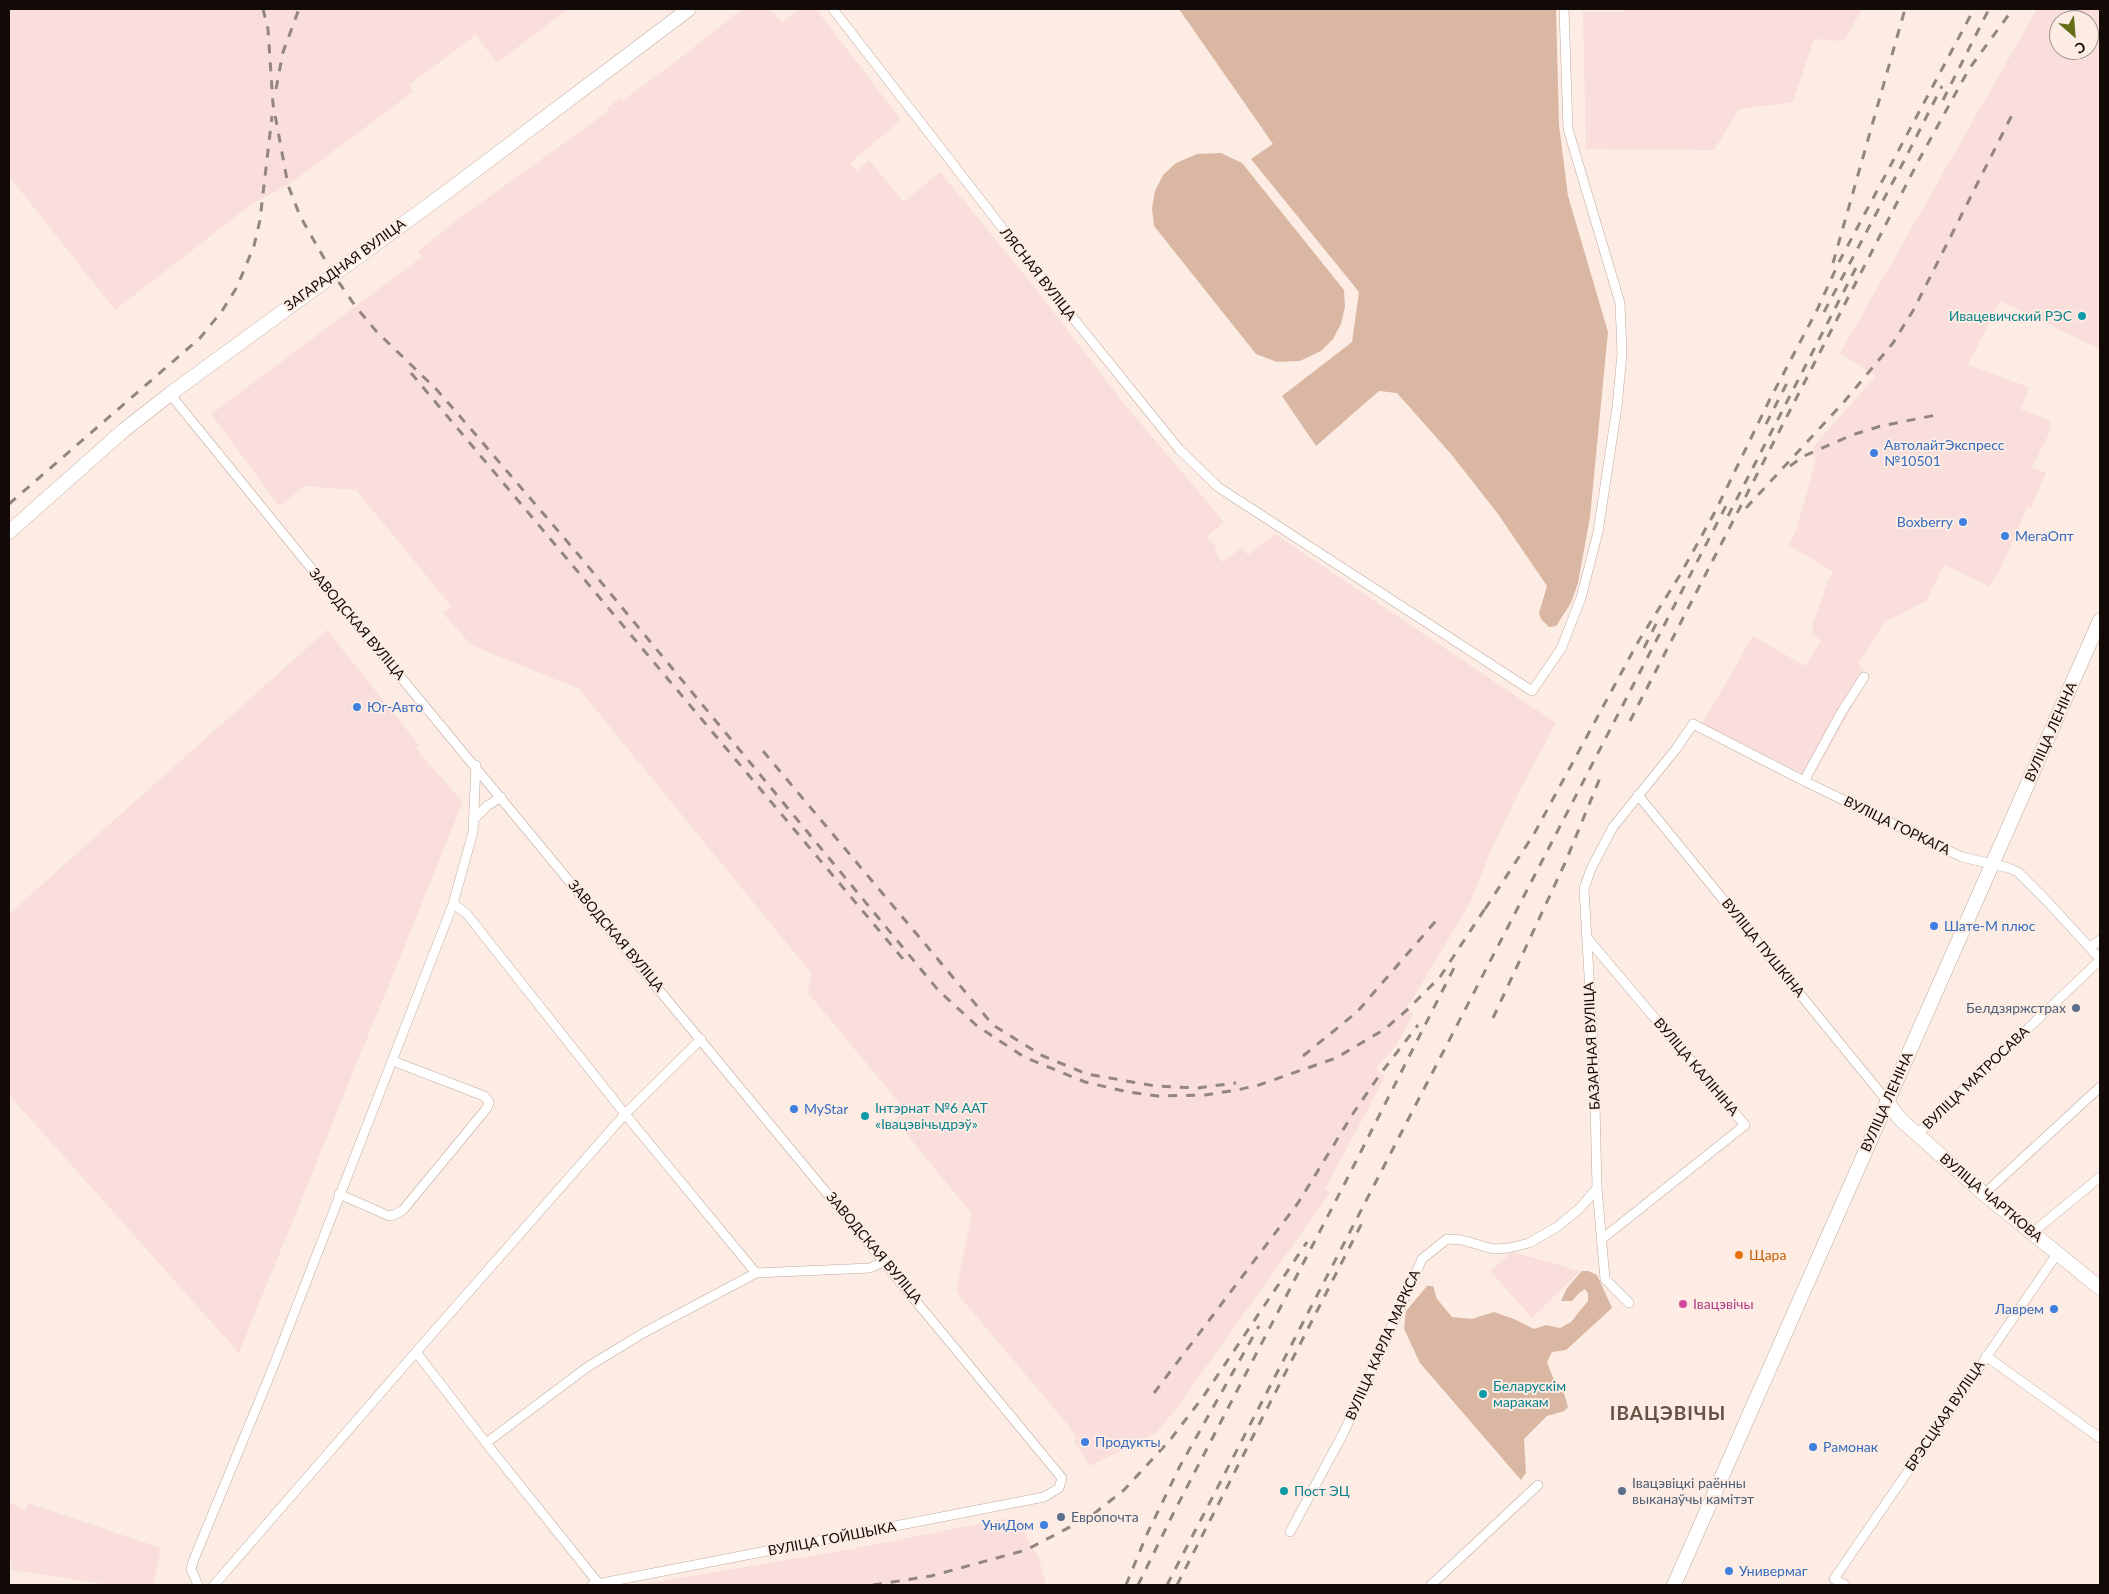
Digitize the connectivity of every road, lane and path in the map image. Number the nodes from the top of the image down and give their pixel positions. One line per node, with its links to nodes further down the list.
1 (689, 9): 4 (main road, ЗАГАРАДНАЯ ВУЛІЦА)
2 (833, 9): 3 (street, ЛЯСНАЯ ВУЛІЦА)
3 (1564, 9)
4 (170, 394): 5 (main road, ЗАГАРАДНАЯ ВУЛІЦА); 8 (street, ЗАВОДСКАЯ ВУЛІЦА)
5 (9, 532)
6 (2100, 620): 13 (main road, ВУЛІЦА ЛЕНІНА)
7 (1864, 677): 9 (street)
8 (476, 766): 11 (street, ЗАВОДСКАЯ ВУЛІЦА); 12 (street)
9 (1804, 781): 10 (street, ВУЛІЦА ГОРКАГА); 13 (street, ВУЛІЦА ГОРКАГА)
10 (1638, 795): 15 (street, БАЗАРНАЯ ВУЛІЦА); 22 (street, ВУЛІЦА ПУШКІНА)
11 (501, 797): 12 (street); 19 (street, ЗАВОДСКАЯ ВУЛІЦА)
12 (475, 818): 14 (street)
13 (1992, 864): 17 (street, ВУЛІЦА ГОРКАГА); 22 (main road, ВУЛІЦА ЛЕНІНА)
14 (453, 904): 20 (street); 23 (street)
15 (1587, 938): 26 (street, БАЗАРНАЯ ВУЛІЦА); 30 (street, ВУЛІЦА КАЛІНІНА)
16 (2100, 940): 17 (street)
17 (2090, 947): 18 (street, ВУЛІЦА ГОРКАГА)
18 (2100, 960): 24 (street, ВУЛІЦА МАТРОСАВА)
19 (701, 1039): 23 (street); 32 (street, ЗАВОДСКАЯ ВУЛІЦА)
20 (393, 1061): 27 (street); 27 (street)
21 (2100, 1087): 28 (street)
22 (1887, 1101): 24 (main road, ВУЛІЦА ЧАРТКОВА); 47 (main road, ВУЛІЦА ЛЕНІНА)
23 (625, 1114): 33 (street); 36 (street)
24 (1917, 1134): 28 (main road, ВУЛІЦА ЧАРТКОВА)
25 (2100, 1177): 29 (street)
26 (1597, 1188): 30 (street, БАЗАРНАЯ ВУЛІЦА); 42 (street, ВУЛІЦА КАРЛА МАРКСА)
27 (339, 1194): 43 (street)
28 (1984, 1194): 29 (main road, ВУЛІЦА ЧАРТКОВА)
29 (2032, 1233): 31 (main road, ВУЛІЦА ЧАРТКОВА)
30 (1602, 1239): 35 (street, БАЗАРНАЯ ВУЛІЦА)
31 (2057, 1254): 34 (main road, ВУЛІЦА ЧАРТКОВА); 37 (street, БРЭСЦКАЯ ВУЛІЦА)
32 (885, 1261): 33 (street); 40 (street, ЗАВОДСКАЯ ВУЛІЦА)
33 (756, 1273): 39 (street)
34 (2100, 1288)
35 (1629, 1303)
36 (416, 1352): 39 (street); 44 (street)
37 (1986, 1356): 38 (street); 48 (street, БРЭСЦКАЯ ВУЛІЦА)
38 (2100, 1438)
39 (486, 1443): 45 (street)
40 (1062, 1478): 45 (street, ВУЛІЦА ГОЙШЫКА)
41 (1538, 1485): 46 (street)
42 (1290, 1532)
43 (198, 1585)
44 (214, 1585)
45 (596, 1585)
46 (1431, 1585)
47 (1674, 1585)
48 (1845, 1585)

